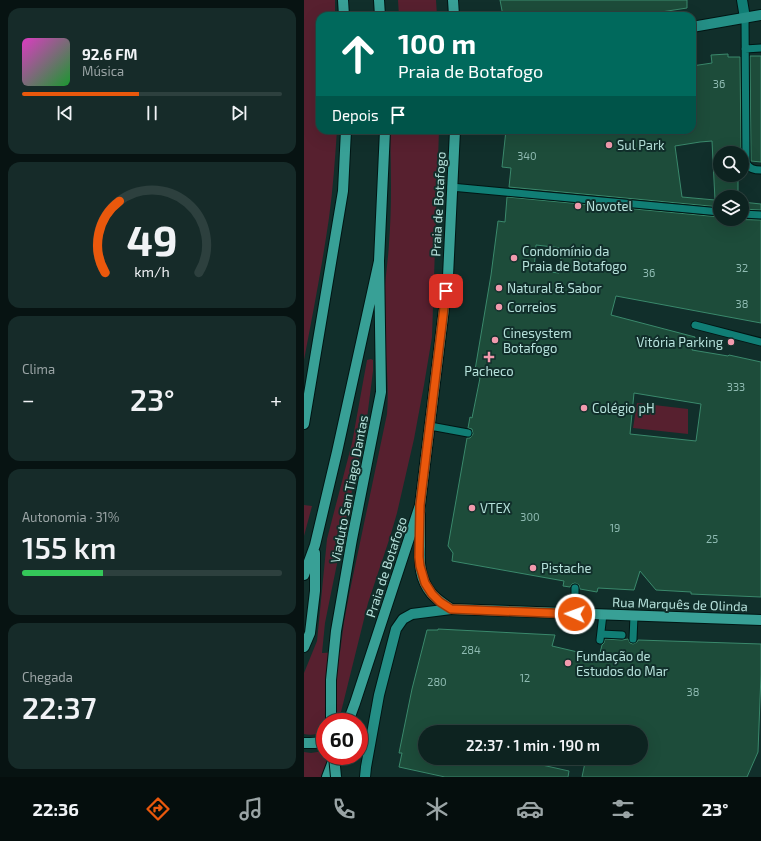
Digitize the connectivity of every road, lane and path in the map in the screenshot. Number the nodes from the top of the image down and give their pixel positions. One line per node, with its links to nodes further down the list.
1 (343, 0): 5 (main road)
2 (379, 0): 6 (main road)
3 (453, 0): 7 (main road)
4 (742, 0): 9 (street)
5 (344, 12)
6 (380, 12)
7 (454, 12)
8 (761, 15): 9 (main road)
9 (745, 18): 10 (main road); 11 (lane)
10 (696, 25)
11 (745, 48): 12 (lane); 16 (lane)
12 (761, 48)
13 (346, 134): 24 (main road)
14 (385, 134): 21 (main road)
15 (455, 134): 17 (main road, Praia de Botafogo)
16 (761, 170)
17 (452, 187): 18 (lane); 25 (main road, Praia de Botafogo)
18 (713, 211)
19 (749, 214): 20 (lane)
20 (761, 215)
21 (379, 261): 28 (main road); 40 (main road, Viaduto San Tiago Dantas)
22 (695, 325): 23 (lane)
23 (761, 342)
24 (304, 424)
25 (430, 426): 26 (lane); 27 (main road, Praia de Botafogo)
26 (468, 433)
27 (420, 505): 31 (main road); 39 (main road, Praia de Botafogo)
28 (315, 545): 29 (main road); 38 (main road)
29 (304, 575)
30 (575, 588): 32 (lane)
31 (451, 609): 32 (main road, Rua Marquês de Olinda); 49 (main road)
32 (575, 614): 33 (main road, Rua Marquês de Olinda)
33 (603, 614): 34 (main road, Rua Marquês de Olinda); 36 (lane)
34 (634, 616): 35 (main road, Rua Marquês de Olinda); 37 (lane)
35 (761, 620)
36 (622, 635)
37 (633, 639)
38 (304, 647)
39 (355, 703): 41 (main road); 42 (main road, Praia de Botafogo)
40 (331, 713)
41 (349, 713)
42 (351, 713)
43 (304, 743): 44 (main road)
44 (316, 743)
45 (331, 765): 47 (main road)
46 (335, 765): 48 (main road, bridge)
47 (327, 777)
48 (336, 777)
49 (365, 777)

